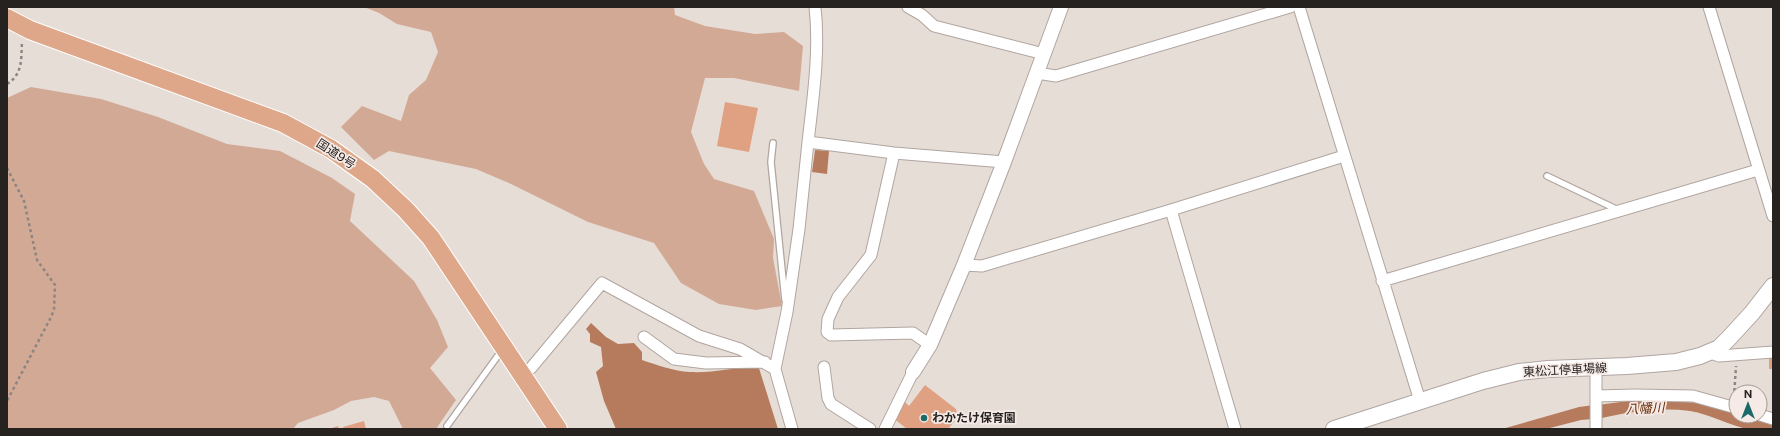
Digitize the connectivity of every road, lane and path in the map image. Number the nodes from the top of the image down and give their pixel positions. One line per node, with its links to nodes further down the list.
1 (815, 7): 12 (street)
2 (908, 7): 9 (street)
3 (1061, 7): 9 (street)
4 (1290, 7): 10 (street)
5 (1299, 7): 15 (street)
6 (1709, 7): 18 (street)
7 (7, 18): 8 (highway, 国道9号)
8 (25, 28): 11 (path); 29 (highway, 国道9号)
9 (1044, 54): 10 (street)
10 (1037, 73): 16 (street)
11 (7, 84)
12 (808, 142): 14 (street); 26 (street)
13 (773, 143): 26 (lane)
14 (894, 153): 16 (street); 28 (street)
15 (1344, 156): 20 (street); 24 (street)
16 (1004, 162): 23 (street)
17 (7, 168): 41 (path)
18 (1758, 170): 21 (street); 22 (street)
19 (1547, 176): 21 (lane)
20 (1171, 210): 23 (street); 50 (street)
21 (1618, 212): 24 (street)
22 (1773, 216)
23 (964, 264): 28 (street)
24 (1382, 281): 42 (street)
25 (1773, 286): 30 (main road, 東松江停車場線)
26 (787, 312): 36 (street)
27 (644, 337): 33 (street)
28 (930, 345): 37 (street)
29 (504, 348): 38 (highway, 国道9号); 45 (lane)
30 (1711, 352): 32 (street); 35 (main road, 東松江停車場線)
31 (1773, 352): 32 (street)
32 (1736, 356): 39 (path)
33 (765, 362): 36 (street); 38 (street)
34 (824, 367): 48 (street)
35 (1596, 368): 40 (street); 42 (main road, 東松江停車場線)
36 (775, 369): 47 (street)
37 (913, 372): 49 (street)
38 (521, 375): 46 (highway, 国道9号)
39 (1735, 384)
40 (1596, 400): 43 (street); 44 (street)
41 (7, 401)
42 (1420, 401): 51 (main road, 東松江停車場線)
43 (1728, 405)
44 (1596, 424)
45 (447, 426)
46 (558, 429)
47 (792, 429)
48 (870, 429)
49 (885, 429)
50 (1235, 429)
51 (1334, 429)

